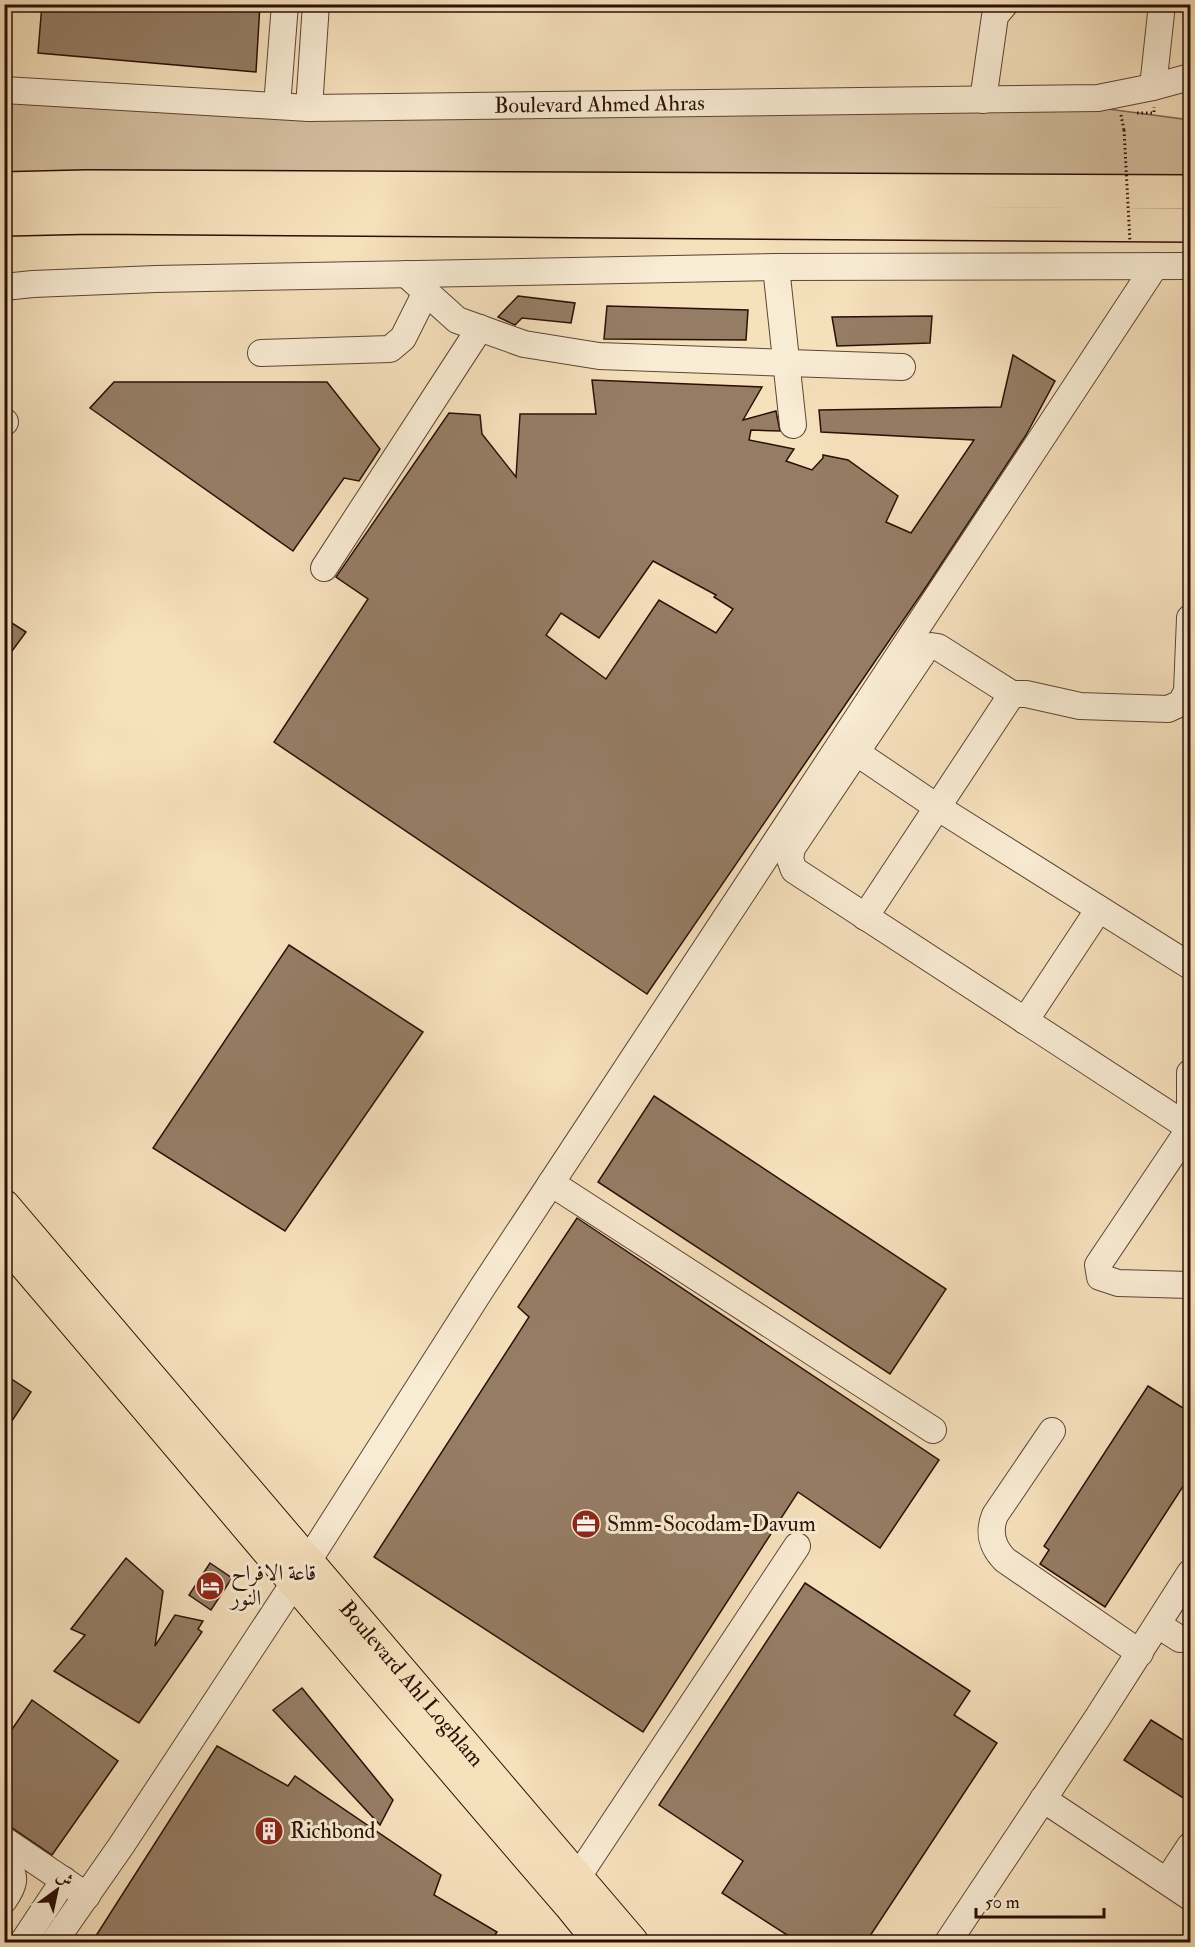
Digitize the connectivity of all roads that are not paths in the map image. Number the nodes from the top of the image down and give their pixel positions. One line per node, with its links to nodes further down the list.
1 (285, 4): 9 (street)
2 (316, 4): 10 (street)
3 (1005, 4): 8 (street)
4 (1162, 4): 6 (street)
5 (1191, 77): 6 (street, Boulevard Ahmed Ahras)
6 (1153, 87): 8 (street, Boulevard Ahmed Ahras)
7 (4, 90): 9 (street, Boulevard Ahmed Ahras)
8 (984, 100): 10 (street, Boulevard Ahmed Ahras)
9 (277, 106): 10 (street, Boulevard Ahmed Ahras)
10 (309, 108)
11 (4, 182): 14 (highway)
12 (4, 189): 14 (highway)
13 (1191, 192): 14 (highway)
14 (89, 202): 15 (highway); 16 (highway); 17 (highway)
15 (4, 219)
16 (1191, 225)
17 (4, 235)
18 (1155, 266): 19 (street); 20 (street); 40 (street)
19 (1191, 266)
20 (776, 267): 21 (street); 26 (street)
21 (406, 274): 22 (street); 23 (street)
22 (4, 287)
23 (426, 292): 24 (street); 25 (street)
24 (480, 328): 26 (street); 29 (street)
25 (261, 353)
26 (786, 363): 27 (street); 28 (street)
27 (903, 367)
28 (793, 425)
29 (324, 568)
30 (1191, 618): 31 (street)
31 (1012, 694): 32 (street); 33 (street)
32 (856, 753): 33 (street); 35 (street)
33 (937, 807): 34 (street); 35 (street)
34 (1099, 909): 36 (street); 37 (street)
35 (865, 917): 37 (street)
36 (1191, 966)
37 (1025, 1021): 39 (street)
38 (1191, 1073): 39 (street)
39 (1190, 1137): 43 (street)
40 (551, 1183): 44 (street); 47 (street)
41 (4, 1206): 42 (main road, Boulevard Ahl Loghlam)
42 (20, 1247): 47 (main road, Boulevard Ahl Loghlam)
43 (1191, 1285)
44 (933, 1430)
45 (1053, 1431): 51 (street)
46 (797, 1546): 56 (street)
47 (301, 1571): 56 (main road, Boulevard Ahl Loghlam); 59 (street); 62 (main road, Boulevard Ahl Loghlam)
48 (1191, 1573): 49 (street)
49 (1158, 1625): 50 (street); 51 (street)
50 (1191, 1639)
51 (1140, 1653): 52 (street)
52 (1043, 1799): 58 (street); 65 (street)
53 (4, 1840): 57 (street)
54 (1191, 1846): 58 (street)
55 (4, 1865): 61 (street)
56 (577, 1878): 62 (main road, Boulevard Ahl Loghlam)
57 (64, 1880): 59 (street); 63 (street)
58 (1167, 1881): 60 (street)
59 (87, 1896): 64 (street)
60 (1191, 1897)
61 (4, 1900)
62 (606, 1934)
63 (23, 1942)
64 (54, 1942)
65 (948, 1942)

